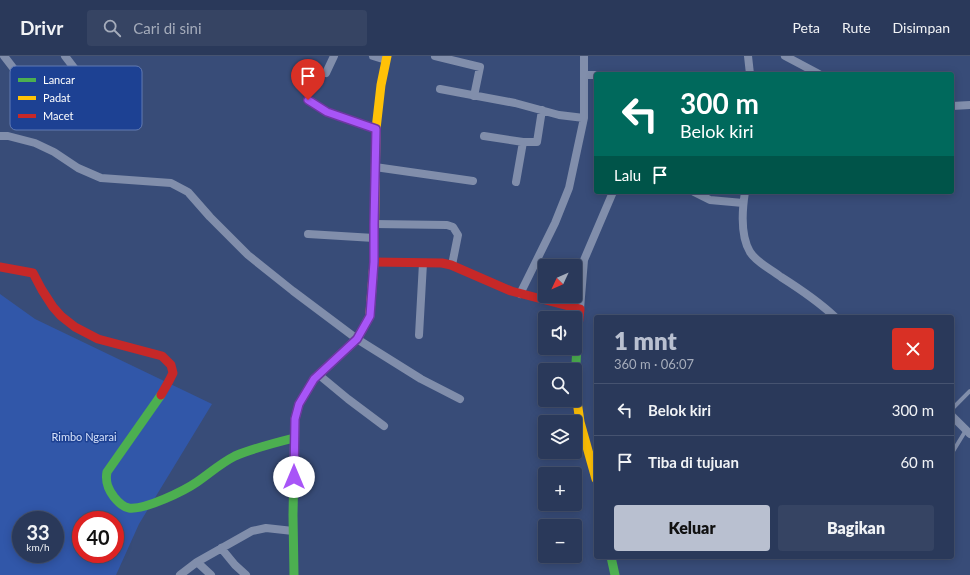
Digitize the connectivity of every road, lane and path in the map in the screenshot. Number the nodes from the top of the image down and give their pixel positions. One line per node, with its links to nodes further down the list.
1 (4, 56): 10 (street)
2 (65, 56): 11 (street)
3 (334, 56): 14 (street)
4 (372, 56): 9 (street)
5 (435, 56): 18 (street)
6 (584, 56): 15 (street)
7 (748, 56): 12 (street)
8 (785, 56): 13 (street)
9 (386, 58): 24 (street)
10 (12, 66)
11 (73, 66)
12 (750, 72)
13 (815, 72)
14 (326, 73)
15 (584, 75): 16 (street); 23 (street)
16 (594, 75)
17 (440, 89): 18 (street)
18 (474, 96): 22 (street)
19 (308, 100): 24 (street)
20 (970, 105): 21 (street)
21 (954, 106)
22 (542, 110): 23 (street); 27 (street)
23 (584, 118): 42 (street)
24 (376, 129): 28 (street)
25 (0, 136): 46 (street)
26 (484, 136): 27 (street)
27 (523, 142): 30 (street)
28 (375, 167): 29 (street); 35 (street)
29 (473, 181)
30 (516, 182)
31 (612, 194): 43 (street)
32 (698, 194): 34 (street)
33 (745, 194): 34 (street)
34 (743, 203): 44 (street)
35 (374, 224): 37 (street); 40 (street)
36 (308, 234): 37 (street)
37 (374, 238): 38 (street)
38 (374, 262): 39 (street); 46 (street)
39 (423, 263): 40 (street); 45 (street)
40 (452, 265): 42 (street)
41 (0, 267): 56 (street)
42 (520, 294): 43 (street)
43 (580, 309): 47 (street)
44 (832, 315)
45 (419, 335)
46 (357, 339): 48 (street); 50 (street)
47 (576, 363)
48 (319, 375): 54 (street); 56 (street)
49 (970, 391): 52 (lane)
50 (460, 399)
51 (577, 407): 58 (street)
52 (954, 407)
53 (954, 418): 55 (street)
54 (384, 426)
55 (968, 432): 57 (lane)
56 (294, 438): 59 (street)
57 (954, 450)
58 (594, 470)
59 (293, 531): 60 (street); 66 (street)
60 (221, 548): 62 (street); 65 (street)
61 (611, 559): 67 (street)
62 (197, 562): 63 (street); 64 (street)
63 (180, 575)
64 (211, 575)
65 (246, 575)
66 (294, 575)
67 (615, 575)

